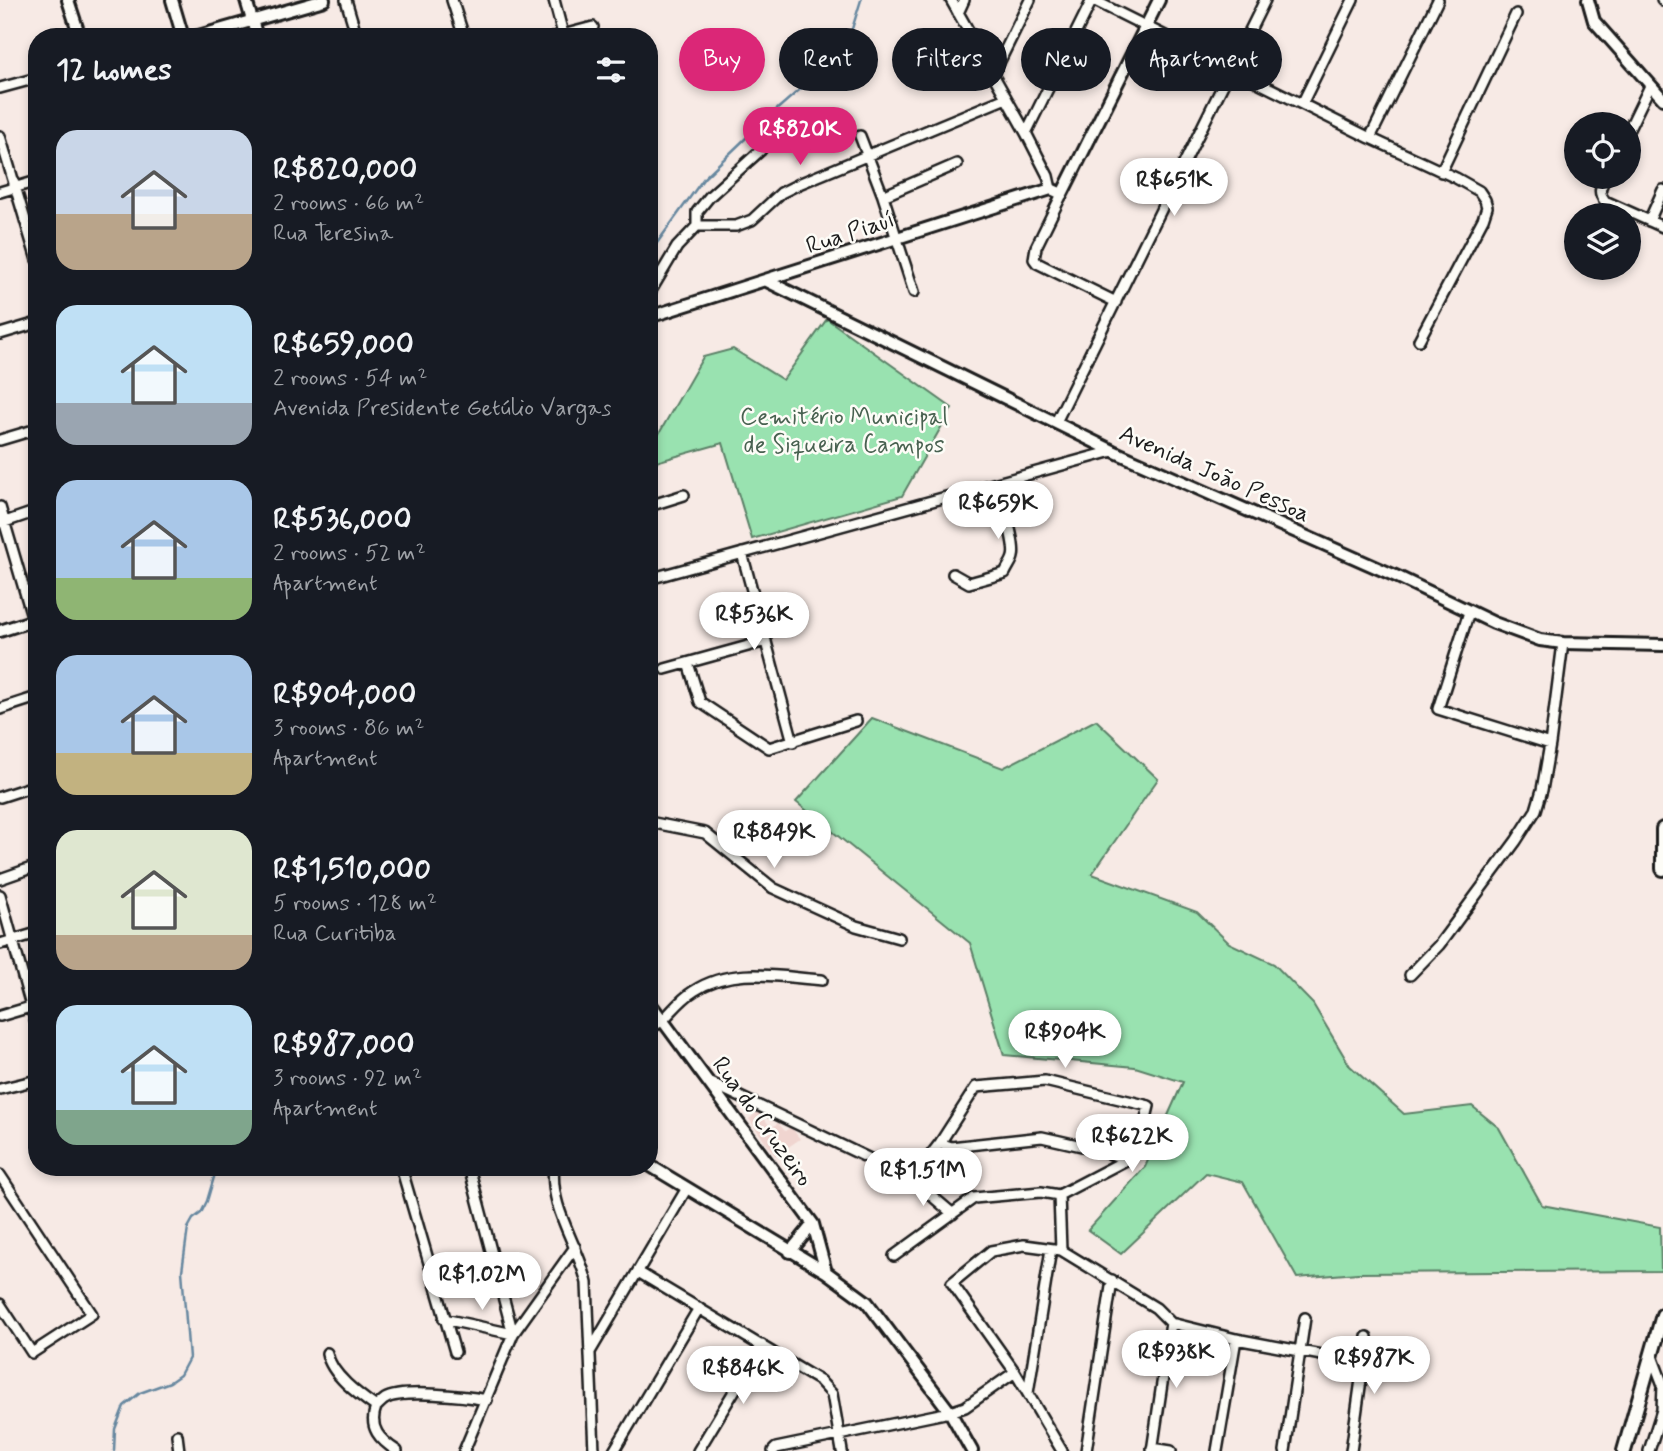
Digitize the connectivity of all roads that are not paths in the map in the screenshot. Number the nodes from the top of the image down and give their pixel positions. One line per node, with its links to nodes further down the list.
1 (68, 0): 21 (street)
2 (172, 0): 22 (street)
3 (246, 0): 19 (street)
4 (324, 0): 19 (street)
5 (346, 0): 25 (street)
6 (452, 0): 26 (street)
7 (554, 0): 27 (street)
8 (951, 0): 17 (street)
9 (964, 0): 17 (street)
10 (1030, 0): 32 (street)
11 (1093, 0): 30 (street); 44 (street)
12 (1159, 0): 30 (street)
13 (1265, 0): 31 (street)
14 (1353, 0): 42 (street)
15 (1438, 0): 47 (street)
16 (1588, 0): 35 (street)
17 (958, 13): 29 (street)
18 (1516, 14): 51 (street)
19 (252, 19): 23 (street); 24 (street)
20 (593, 27): 28 (street)
21 (77, 28)
22 (180, 28)
23 (224, 28)
24 (254, 28)
25 (354, 28)
26 (461, 28)
27 (558, 28)
28 (589, 28)
29 (966, 28)
30 (1146, 28)
31 (1251, 28)
32 (1007, 47)
33 (1125, 67): 57 (street)
34 (28, 80): 36 (street)
35 (1650, 86): 41 (street); 43 (street)
36 (0, 88)
37 (1002, 91): 40 (street)
38 (1220, 91): 67 (street)
39 (1276, 91): 42 (street)
40 (1006, 98): 44 (street); 49 (street)
41 (1663, 99)
42 (1302, 104): 47 (street)
43 (1637, 112)
44 (1026, 133): 57 (street)
45 (0, 136): 53 (street)
46 (860, 136): 49 (street)
47 (1370, 138): 51 (street)
48 (761, 150): 60 (street)
49 (867, 155): 58 (street); 60 (street)
50 (957, 164): 58 (street)
51 (1441, 172): 71 (street)
52 (28, 184): 53 (street)
53 (16, 187): 56 (street); 62 (street)
54 (1599, 189): 59 (street)
55 (1663, 190): 59 (street)
56 (0, 192)
57 (1057, 192): 63 (street, Rua Piauí); 67 (street)
58 (883, 196): 63 (street)
59 (1649, 221): 61 (street)
60 (697, 226): 64 (street)
61 (1663, 227)
62 (28, 229)
63 (897, 238): 65 (street, Rua Piauí); 66 (street)
64 (658, 279)
65 (767, 281): 68 (street, Rua Piauí); 72 (street, Avenida João Pessoa)
66 (914, 292)
67 (1116, 302): 72 (street)
68 (658, 314)
69 (28, 326): 70 (street)
70 (0, 334)
71 (1419, 340)
72 (1056, 422): 75 (street, Avenida João Pessoa)
73 (28, 432): 74 (street)
74 (0, 440)
75 (1113, 451): 76 (street); 86 (street, Avenida João Pessoa)
76 (997, 483): 82 (street); 83 (street)
77 (684, 495): 78 (street)
78 (658, 503)
79 (0, 507): 81 (street)
80 (28, 514): 81 (street)
81 (2, 523): 85 (street)
82 (742, 554): 84 (street); 89 (street)
83 (953, 575)
84 (658, 577)
85 (28, 599)
86 (1469, 612): 90 (street, Avenida João Pessoa); 98 (street)
87 (28, 621): 88 (street)
88 (0, 631)
89 (766, 641): 92 (street); 97 (street)
90 (1563, 643): 91 (street, Avenida João Pessoa); 98 (street)
91 (1663, 645)
92 (688, 663): 93 (street); 97 (street)
93 (665, 669)
94 (28, 700): 95 (street)
95 (0, 709)
96 (856, 721): 97 (street)
97 (793, 742)
98 (1550, 744): 111 (street)
99 (28, 788): 100 (street)
100 (0, 797)
101 (658, 824): 108 (street)
102 (1663, 829): 104 (main road)
103 (28, 869): 105 (street)
104 (1663, 869)
105 (0, 879)
106 (0, 895): 109 (street)
107 (28, 936): 109 (street)
108 (899, 938)
109 (11, 941): 110 (street); 113 (street)
110 (0, 944)
111 (1410, 975)
112 (822, 980): 117 (street)
113 (28, 989)
114 (28, 1008): 116 (street)
115 (658, 1015): 117 (street, Rua do Cruzeiro)
116 (0, 1016)
117 (662, 1021): 118 (street); 120 (street, Rua do Cruzeiro)
118 (658, 1023)
119 (28, 1082): 121 (street)
120 (711, 1083): 129 (street); 133 (street, Rua do Cruzeiro)
121 (0, 1089)
122 (940, 1143): 123 (street); 123 (street); 129 (street)
123 (1126, 1160): 131 (street)
124 (658, 1170): 130 (street)
125 (0, 1175): 141 (street)
126 (404, 1176): 145 (street)
127 (471, 1176): 147 (street)
128 (554, 1176): 134 (street)
129 (912, 1179): 132 (street)
130 (687, 1188): 136 (street); 138 (street)
131 (1059, 1195): 132 (street); 135 (street)
132 (953, 1214): 137 (street)
133 (813, 1224): 136 (street); 139 (street, Rua do Cruzeiro)
134 (575, 1247): 147 (street); 152 (street)
135 (1056, 1249): 140 (street); 157 (street); 158 (street)
136 (790, 1252): 139 (street)
137 (894, 1255)
138 (638, 1272): 142 (street); 152 (street)
139 (826, 1272): 161 (street)
140 (1112, 1280): 146 (street); 175 (street)
141 (0, 1304)
142 (699, 1308): 150 (street); 170 (street)
143 (1663, 1315): 155 (main road)
144 (1305, 1318): 153 (street)
145 (444, 1319): 147 (street); 151 (street)
146 (1171, 1323): 149 (street); 164 (street)
147 (513, 1334): 159 (street)
148 (1367, 1337): 156 (street)
149 (1236, 1339): 153 (street); 177 (street)
150 (762, 1345): 162 (street); 171 (street)
151 (455, 1352)
152 (590, 1352): 169 (street)
153 (1299, 1352): 156 (street); 178 (street)
154 (327, 1353): 160 (street)
155 (1651, 1354): 180 (main road); 181 (street)
156 (1364, 1363): 179 (street)
157 (1015, 1372): 158 (street); 161 (street)
158 (1028, 1393): 174 (street)
159 (486, 1400): 160 (street); 168 (street)
160 (376, 1407): 167 (street)
161 (950, 1412): 162 (street); 173 (street)
162 (839, 1434): 165 (street); 172 (street)
163 (177, 1435): 166 (street)
164 (1152, 1449): 176 (street)
165 (774, 1450)
166 (179, 1451)
167 (397, 1451)
168 (464, 1451)
169 (594, 1451)
170 (614, 1451)
171 (698, 1451)
172 (842, 1451)
173 (972, 1451)
174 (1062, 1451)
175 (1086, 1451)
176 (1171, 1451)
177 (1217, 1451)
178 (1285, 1451)
179 (1351, 1451)
180 (1624, 1451)
181 (1649, 1451)

